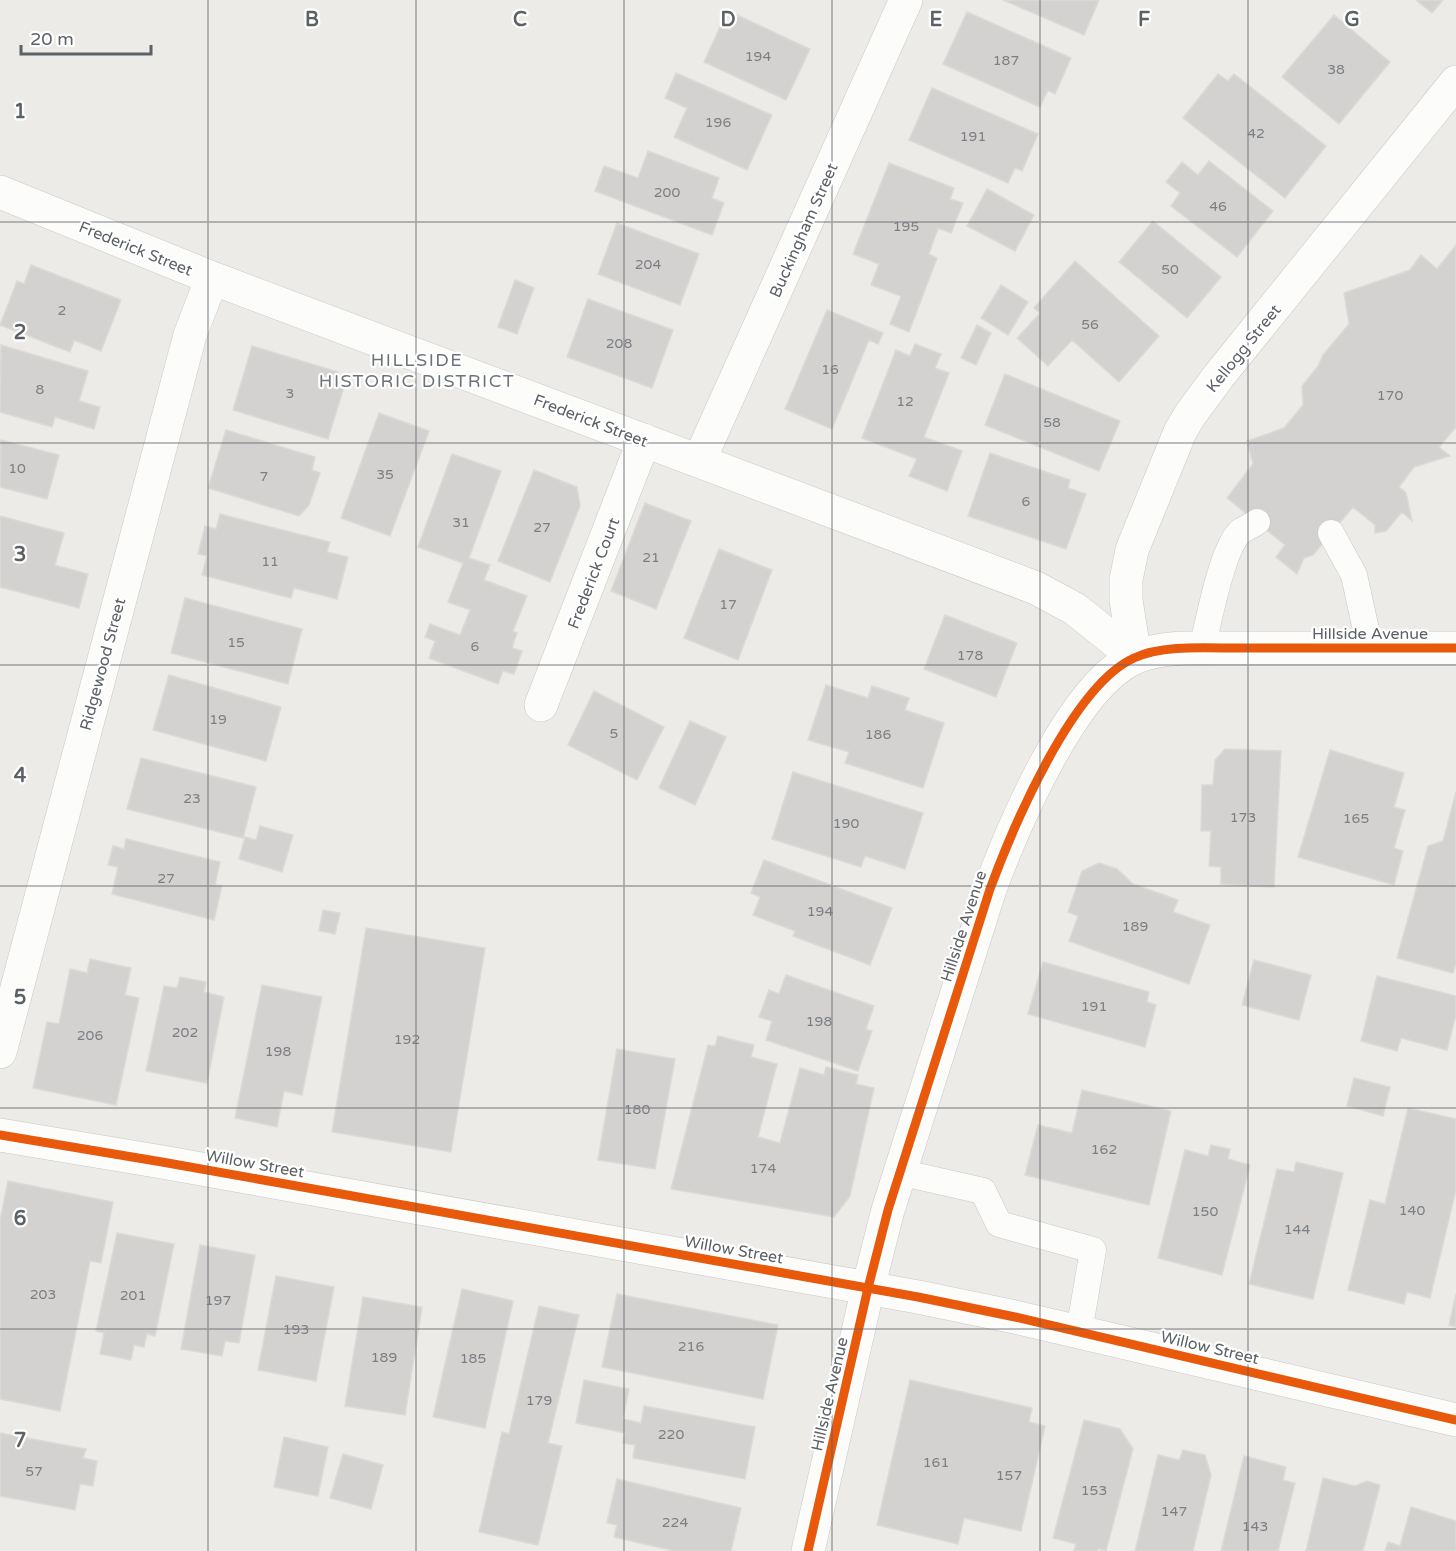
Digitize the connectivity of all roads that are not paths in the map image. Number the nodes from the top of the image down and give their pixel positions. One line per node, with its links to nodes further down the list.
1 (906, 0): 6 (street, Buckingham Street)
2 (1456, 82): 12 (street, Kellogg Street)
3 (0, 192): 4 (street, Frederick Street)
4 (212, 278): 5 (street, Frederick Street); 14 (street, Ridgewood Street)
5 (644, 440): 6 (street, Frederick Street); 13 (street, Frederick Court)
6 (699, 461): 12 (street, Frederick Street)
7 (1257, 522): 11 (lane)
8 (1331, 533): 9 (lane)
9 (1370, 648): 10 (street, Hillside Avenue); 11 (street, Hillside Avenue)
10 (1456, 648)
11 (1202, 649): 12 (street, Hillside Avenue)
12 (1135, 657): 16 (street, Hillside Avenue)
13 (541, 705)
14 (0, 1052)
15 (0, 1136): 17 (street, Willow Street)
16 (899, 1172): 17 (street, Hillside Avenue); 18 (lane)
17 (868, 1288): 18 (street, Willow Street); 20 (street, Hillside Avenue)
18 (1079, 1332): 19 (street, Willow Street)
19 (1456, 1420)
20 (808, 1551)

